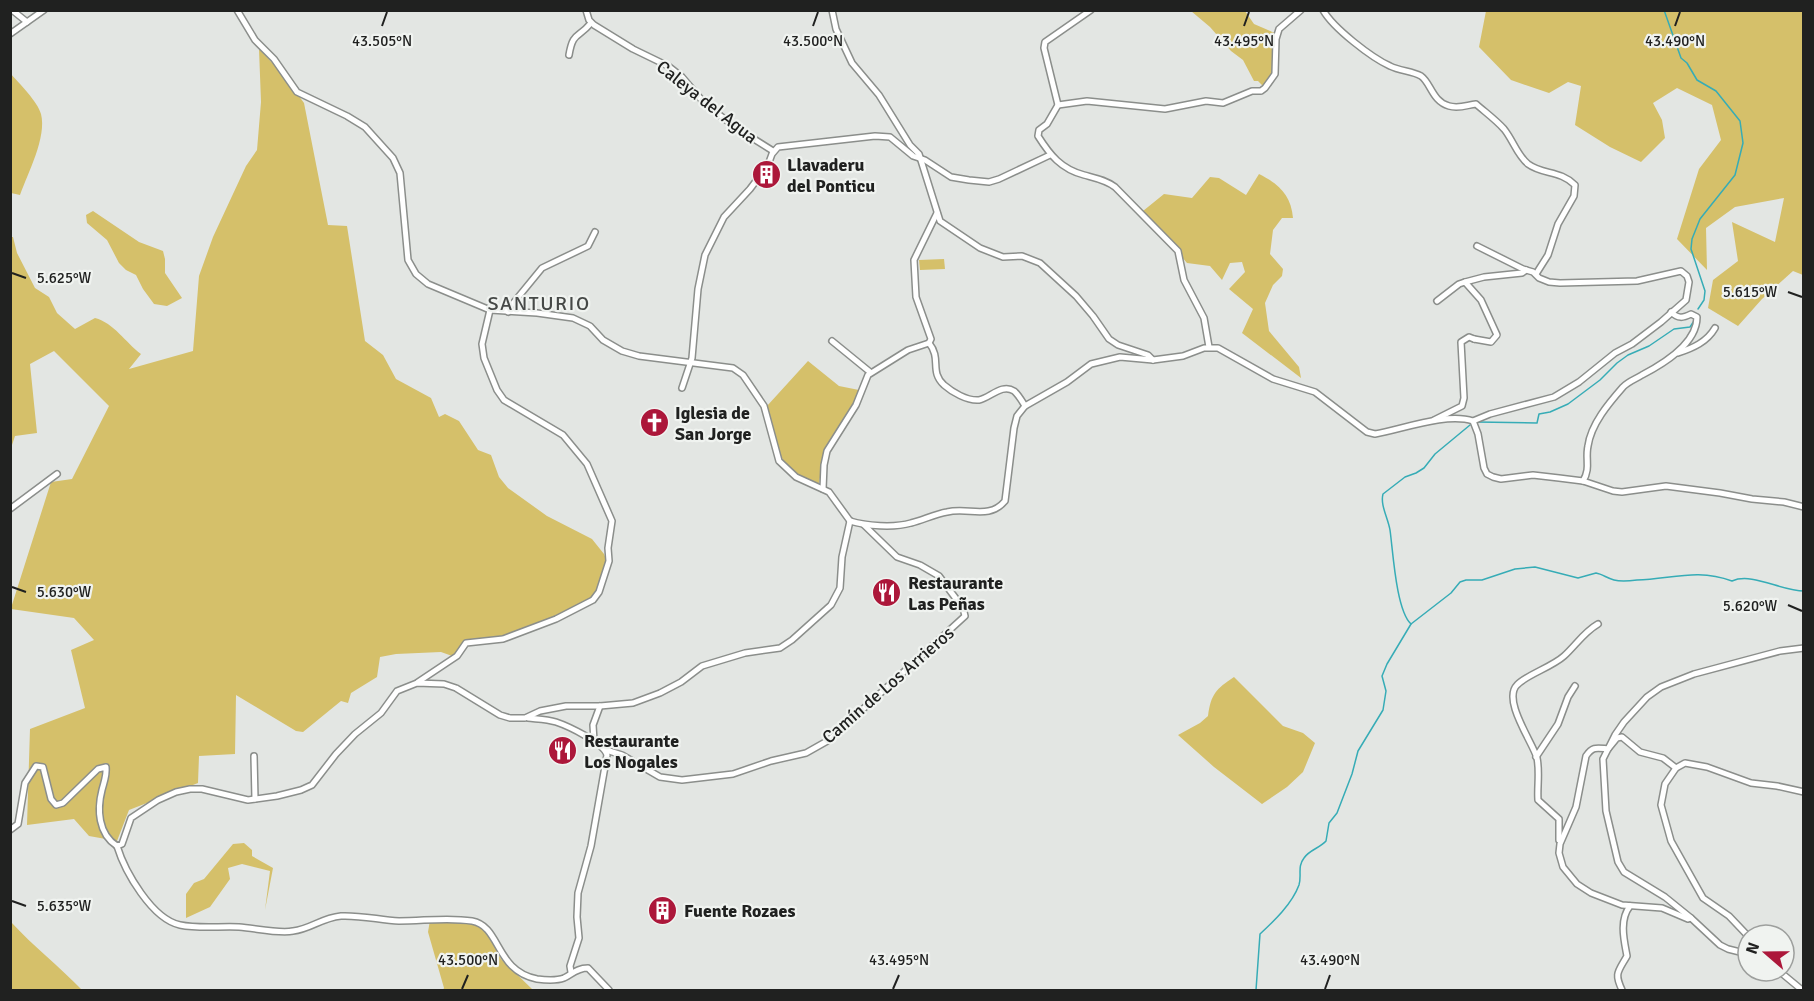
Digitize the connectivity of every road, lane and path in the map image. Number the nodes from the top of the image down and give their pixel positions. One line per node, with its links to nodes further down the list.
1 (12, 10): 9 (street)
2 (44, 10): 9 (street)
3 (237, 10): 24 (street)
4 (586, 10): 10 (street)
5 (832, 10): 16 (street)
6 (1091, 10): 13 (street)
7 (1301, 10): 13 (street)
8 (1323, 10): 21 (street)
9 (27, 22): 11 (street)
10 (591, 23): 12 (street); 14 (street, Caleya del Agua)
11 (10, 34)
12 (569, 55)
13 (1058, 105): 15 (street)
14 (773, 151): 16 (street); 33 (street)
15 (1050, 155): 16 (street); 30 (street)
16 (921, 159): 17 (street)
17 (937, 213): 29 (street); 32 (street)
18 (595, 232): 25 (street)
19 (1477, 246): 20 (street)
20 (1526, 270): 21 (street); 22 (street)
21 (1536, 274): 26 (street)
22 (1466, 282): 23 (street); 38 (street)
23 (1437, 301)
24 (490, 310): 25 (street); 48 (street)
25 (508, 312): 33 (street)
26 (1671, 312): 31 (street); 37 (street)
27 (1714, 328): 31 (street)
28 (832, 341): 34 (street)
29 (929, 343): 34 (street); 36 (street)
30 (1209, 347): 32 (street); 38 (street)
31 (1674, 354): 40 (street)
32 (1153, 360): 36 (street)
33 (692, 363): 35 (street); 41 (street)
34 (870, 372): 41 (street)
35 (682, 388)
36 (1025, 406): 45 (street)
37 (1473, 421): 38 (street); 40 (street)
38 (1427, 423)
39 (57, 474): 43 (street)
40 (1583, 481): 42 (street)
41 (823, 489): 44 (street)
42 (1803, 507)
43 (10, 509)
44 (850, 520): 45 (street); 50 (street)
45 (864, 525): 54 (street, Camín de Los Arrieros)
46 (1598, 624): 56 (street)
47 (1803, 648): 53 (street)
48 (417, 682): 51 (street); 59 (street)
49 (1575, 686): 56 (street)
50 (600, 706): 51 (street); 52 (street)
51 (525, 718): 52 (street)
52 (594, 741): 54 (street)
53 (1608, 749): 57 (street); 62 (street); 66 (street)
54 (606, 750): 69 (street)
55 (254, 756): 59 (street)
56 (1536, 757): 62 (street)
57 (1676, 768): 58 (street); 67 (street)
58 (1803, 792)
59 (255, 799): 61 (street)
60 (10, 830): 61 (street)
61 (117, 846): 69 (street)
62 (1559, 854): 63 (street)
63 (1615, 903): 64 (street); 65 (street)
64 (1630, 906): 65 (street); 66 (street)
65 (1624, 916): 71 (street)
66 (1691, 918): 68 (street)
67 (1736, 923)
68 (1736, 952)
69 (571, 972): 70 (street)
70 (609, 990)
71 (1622, 990)

